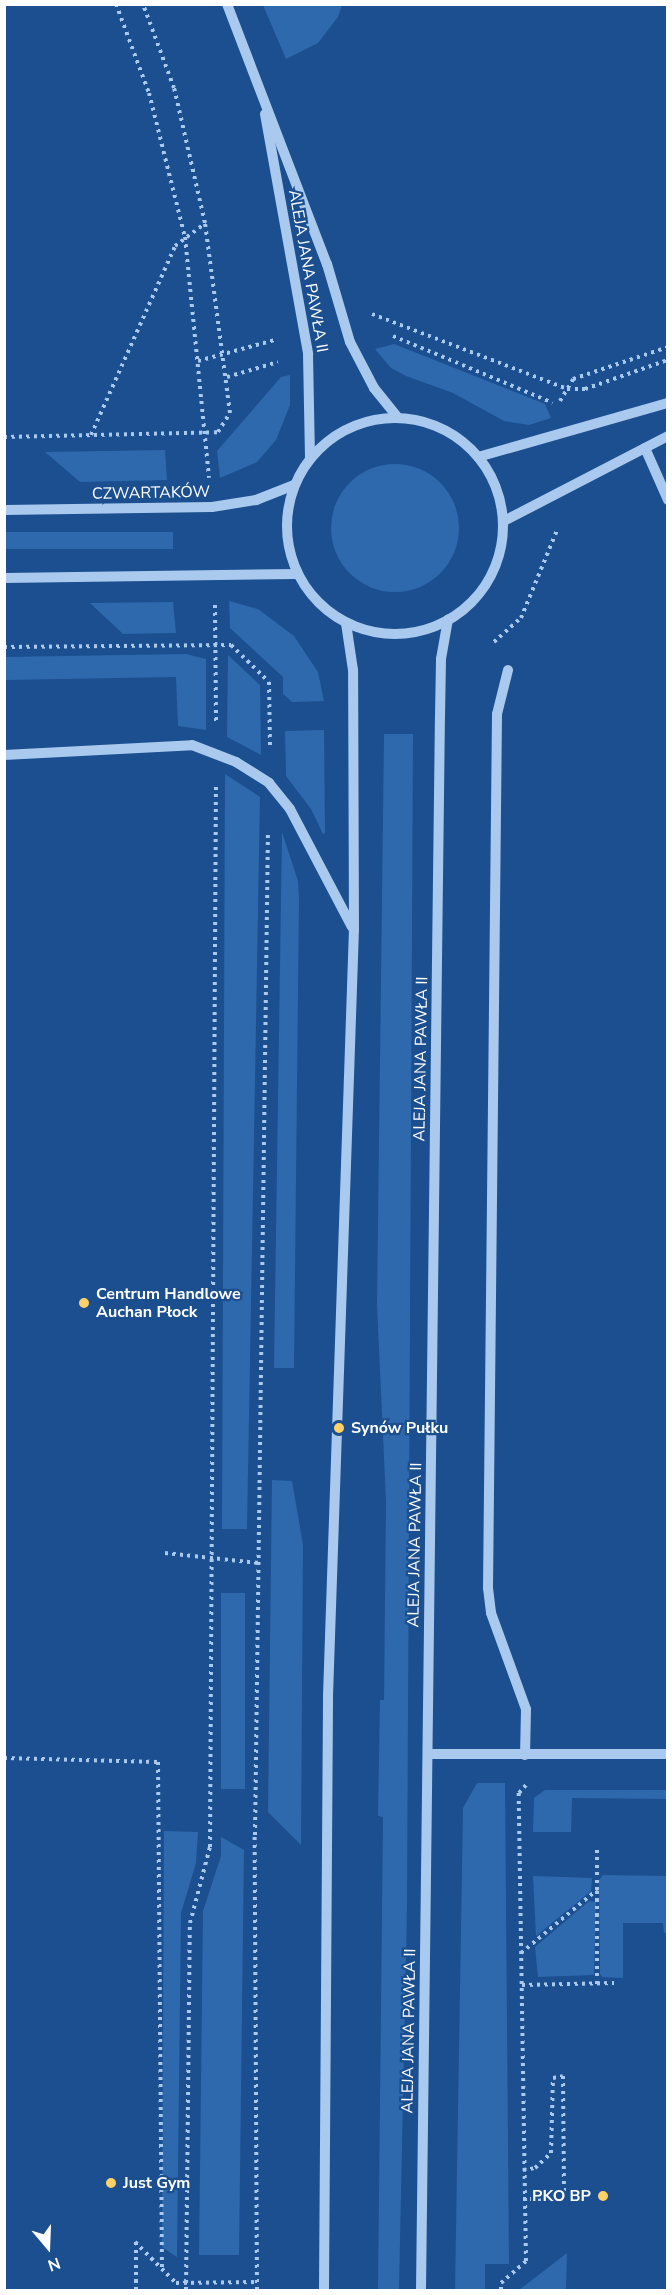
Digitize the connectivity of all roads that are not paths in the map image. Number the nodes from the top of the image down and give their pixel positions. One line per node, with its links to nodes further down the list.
1 (227, 4): 2 (street, ALEJA JANA PAWŁA II)
2 (261, 90): 4 (street, ALEJA JANA PAWŁA II); 8 (street, ALEJA JANA PAWŁA II)
3 (668, 403): 7 (street)
4 (399, 418): 7 (street); 8 (street)
5 (668, 436): 6 (street)
6 (645, 448): 10 (street); 12 (street)
7 (478, 457): 12 (street)
8 (310, 459): 9 (street)
9 (294, 485): 11 (street, CZWARTAKÓW); 13 (street)
10 (668, 500)
11 (4, 510)
12 (504, 521): 15 (street)
13 (297, 574): 14 (street); 16 (street)
14 (4, 578)
15 (448, 620): 16 (street); 20 (street, ALEJA JANA PAWŁA II)
16 (346, 623): 19 (street)
17 (508, 670): 22 (street)
18 (4, 755): 19 (street)
19 (354, 930): 23 (street)
20 (428, 1754): 22 (street); 24 (street, ALEJA JANA PAWŁA II)
21 (668, 1754): 22 (street)
22 (525, 1755)
23 (324, 2290)
24 (421, 2290)

